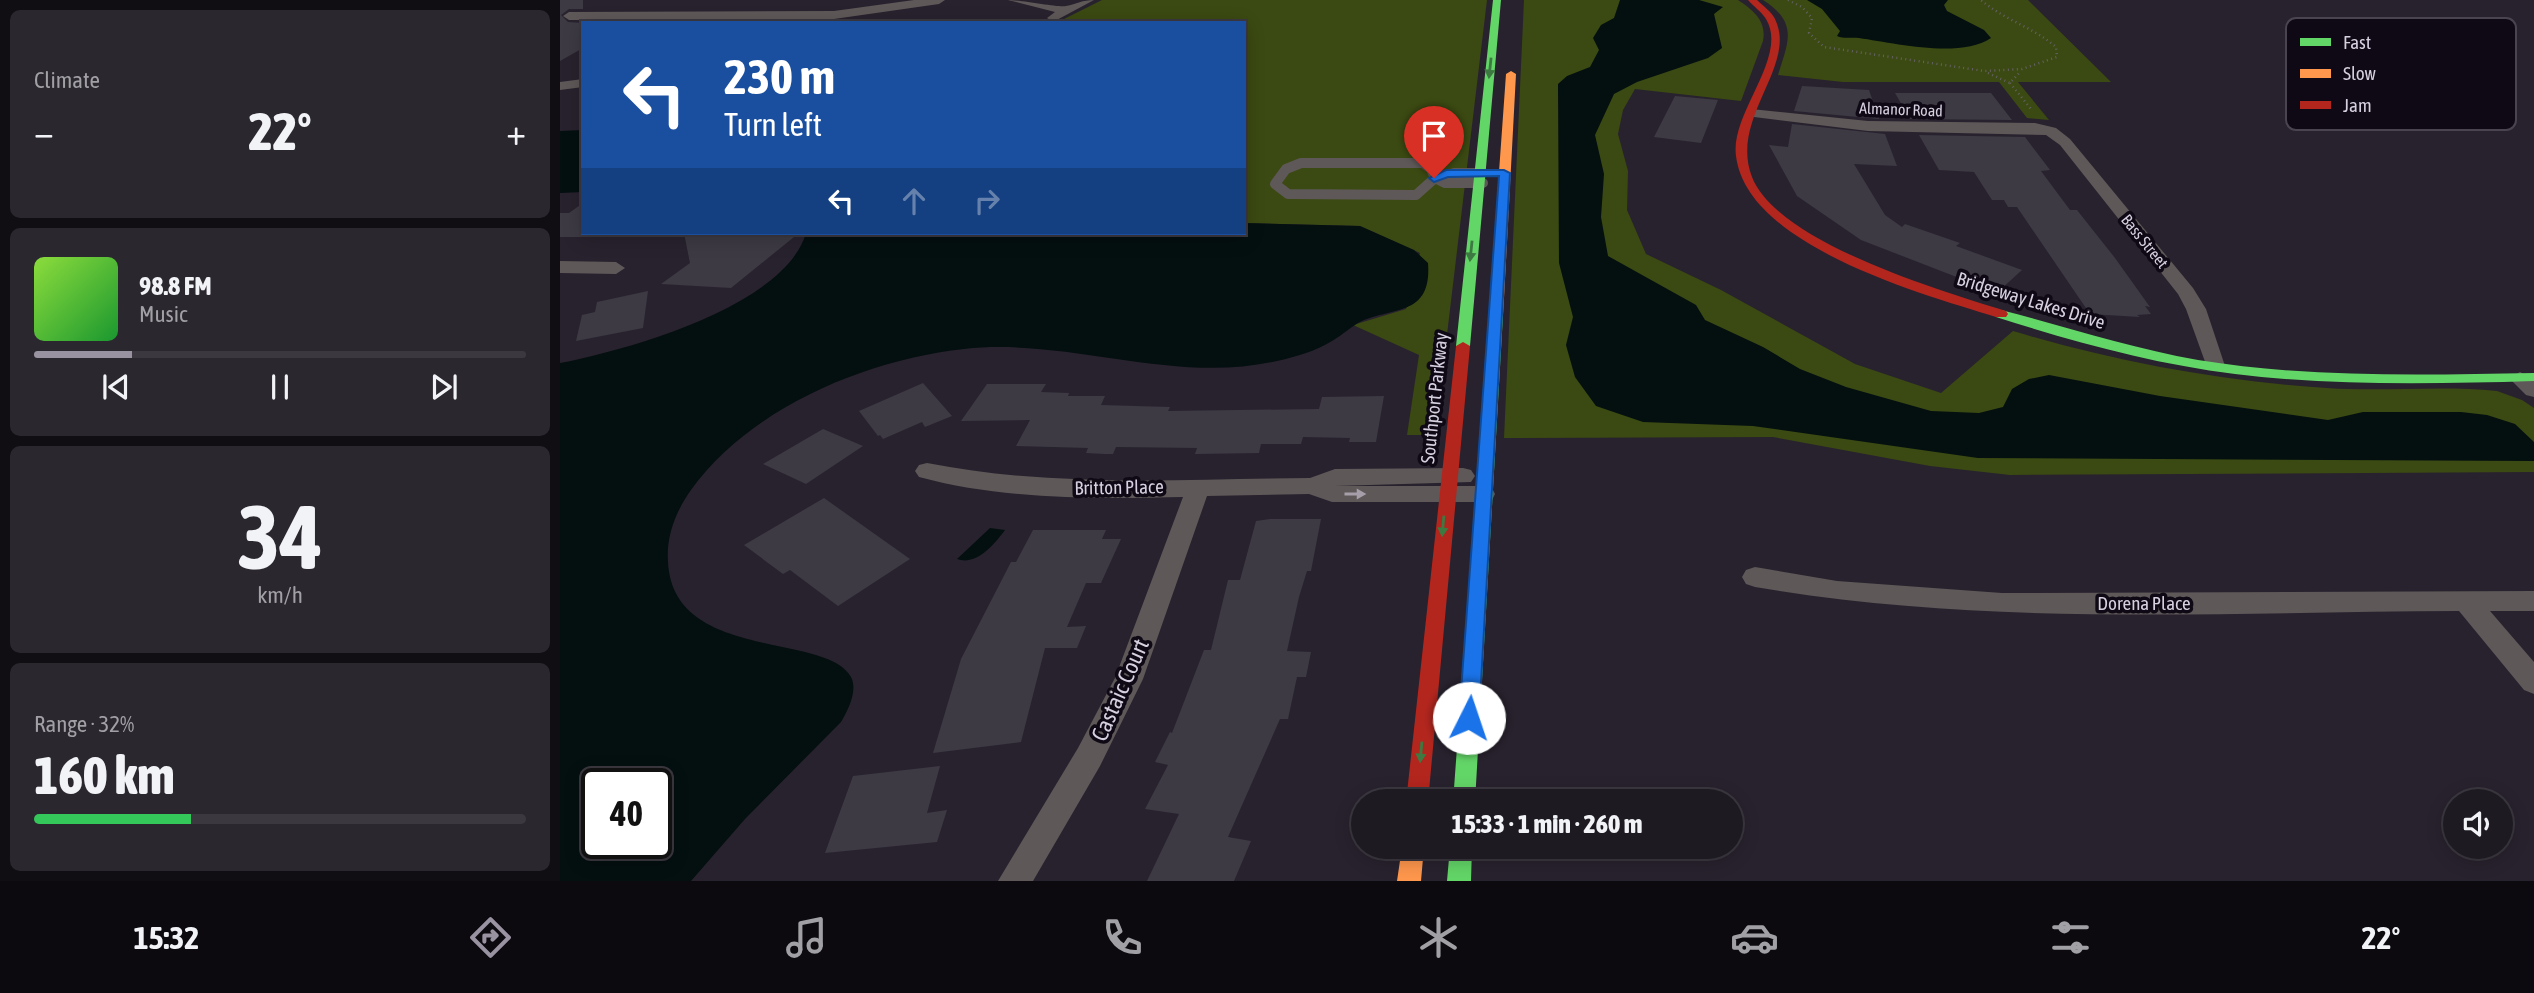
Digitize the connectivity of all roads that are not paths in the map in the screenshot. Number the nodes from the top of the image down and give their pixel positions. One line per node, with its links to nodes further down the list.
1 (939, 0): 8 (street)
2 (1014, 0): 7 (street)
3 (1088, 0): 7 (street)
4 (1497, 0): 16 (street, Southport Parkway, one-way to 16)
5 (1752, 0): 13 (street, Bridgeway Lakes Drive)
6 (592, 4): 8 (street)
7 (1065, 10): 9 (street)
8 (564, 18)
9 (1047, 21)
10 (1512, 53): 17 (street)
11 (581, 83): 12 (street)
12 (560, 86)
13 (1751, 113): 14 (street, Almanor Road); 20 (street, Bridgeway Lakes Drive)
14 (2050, 131): 20 (street, Bass Street)
15 (1434, 178): 15 (lane); 16 (lane)
16 (1478, 178): 17 (lane); 23 (street, Southport Parkway, one-way to 23)
17 (1504, 178): 24 (street)
18 (560, 267): 19 (street)
19 (616, 268)
20 (2216, 366): 21 (street, Bridgeway Lakes Drive)
21 (2530, 382)
22 (927, 471): 25 (street, Britton Place)
23 (1446, 485): 24 (street, Britton Place); 25 (street, Britton Place); 30 (street, Southport Parkway, one-way to 30)
24 (1484, 485): 31 (street)
25 (1199, 486): 34 (street, Castaic Court)
26 (1755, 577): 27 (street, Dorena Place)
27 (2466, 601): 28 (street, Dorena Place); 29 (street)
28 (2534, 601)
29 (2534, 682)
30 (1418, 789)
31 (1465, 789)
32 (1412, 859): 35 (street)
33 (1460, 859): 36 (street)
34 (1015, 881)
35 (1409, 881)
36 (1459, 881)

